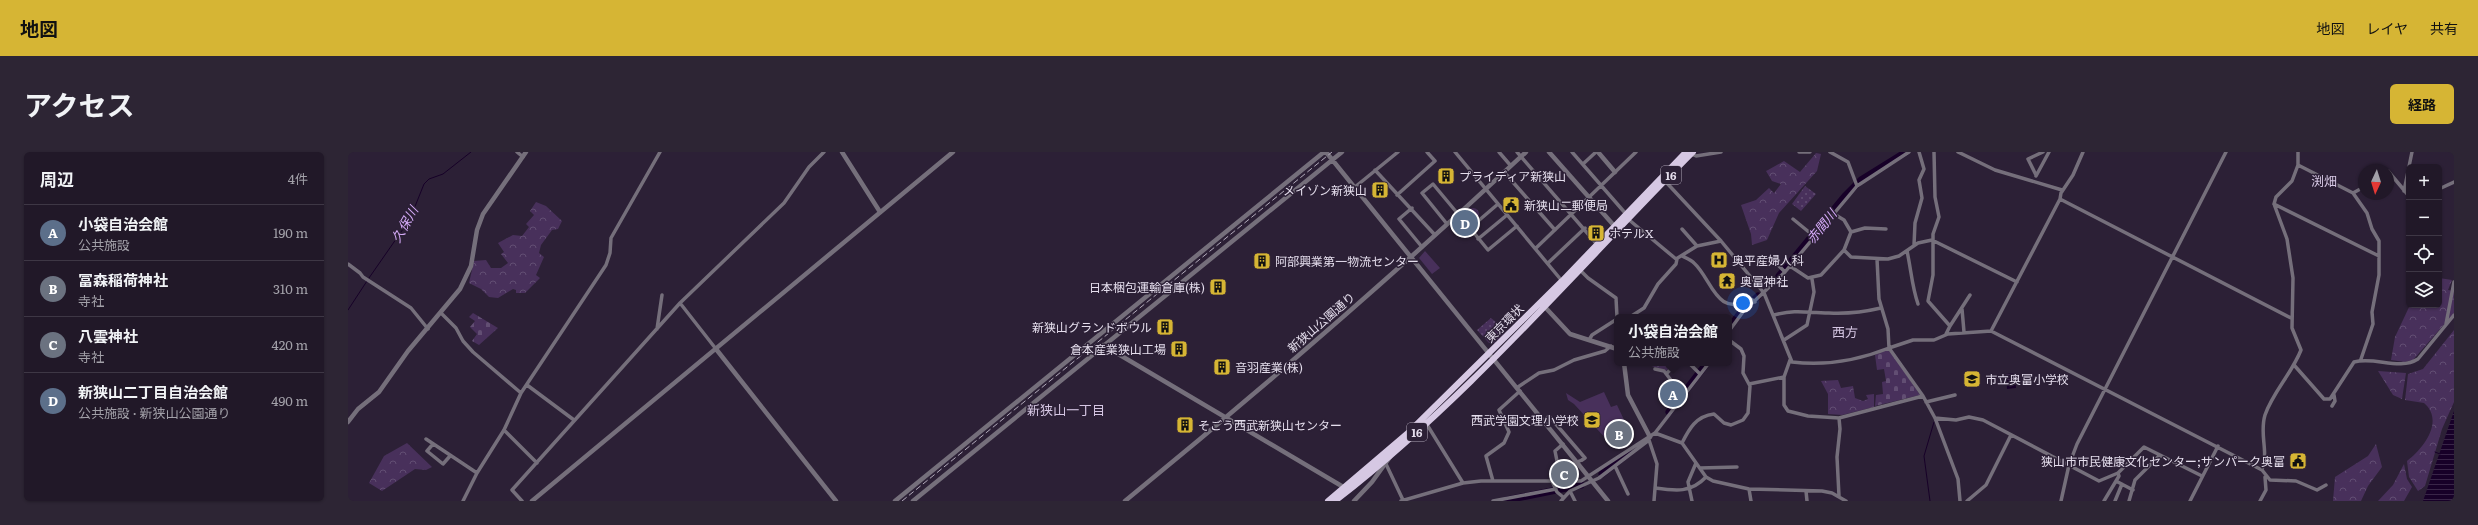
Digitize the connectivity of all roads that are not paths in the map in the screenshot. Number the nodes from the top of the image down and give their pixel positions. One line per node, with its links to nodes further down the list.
1 (517, 152): 35 (street)
2 (526, 152): 35 (street)
3 (660, 152): 152 (street)
4 (824, 152): 110 (street)
5 (842, 152): 63 (street)
6 (953, 152): 63 (street)
7 (1325, 152): 36 (street); 222 (street)
8 (1342, 152): 36 (street)
9 (1398, 152): 40 (street)
10 (1427, 152): 57 (street)
11 (1455, 152): 52 (street)
12 (1499, 152): 39 (street)
13 (1517, 152): 34 (street)
14 (1526, 152): 34 (street, 新狭山公園通り)
15 (1549, 152): 58 (street)
16 (1572, 152): 37 (street)
17 (1597, 152): 37 (street); 42 (street)
18 (1636, 152): 42 (street)
19 (1721, 152): 33 (street)
20 (1799, 152): 21 (street)
21 (1810, 152)
22 (1830, 152): 48 (street)
23 (1909, 152): 48 (street)
24 (1919, 152): 84 (street)
25 (1934, 152): 81 (street)
26 (1958, 152): 46 (street)
27 (2043, 152): 43 (street)
28 (2049, 152): 43 (street)
29 (2083, 152): 53 (street)
30 (2226, 152): 92 (street)
31 (2298, 152): 38 (street)
32 (2412, 152): 55 (street)
33 (1690, 153): 45 (highway, 東京環状 / 16)
34 (1521, 156): 39 (street, 新狭山公園通り); 65 (street)
35 (523, 157): 116 (street)
36 (1333, 160): 50 (street); 134 (street)
37 (1583, 164): 49 (street)
38 (2298, 165): 56 (street); 61 (street)
39 (1511, 166): 41 (street, 新狭山公園通り)
40 (1375, 170): 50 (street); 57 (street)
41 (1504, 172): 52 (street, 新狭山公園通り); 76 (street)
42 (1615, 172): 49 (street)
43 (2036, 175): 46 (street)
44 (2394, 178): 55 (street)
45 (1663, 179): 68 (highway, 東京環状 / 16); 82 (street)
46 (2033, 180): 53 (street)
47 (2454, 182): 51 (street)
48 (1857, 185): 66 (street)
49 (1602, 186): 58 (street); 68 (street)
50 (1355, 188): 90 (street)
51 (2442, 188)
52 (1486, 189): 60 (street); 64 (street, 新狭山公園通り)
53 (2062, 190): 59 (street)
54 (2358, 190): 56 (street)
55 (2404, 191)
56 (2353, 192): 93 (street)
57 (1397, 195): 62 (street)
58 (1589, 198): 65 (street); 73 (street)
59 (2060, 199): 92 (street); 104 (street)
60 (1498, 204): 67 (street); 80 (street)
61 (2274, 204): 93 (street); 121 (street)
62 (1412, 208): 78 (street); 86 (street)
63 (880, 212): 138 (street)
64 (1458, 214): 70 (street, 新狭山公園通り); 70 (street)
65 (1572, 214): 72 (street); 76 (street)
66 (1834, 214): 77 (street); 79 (street)
67 (1507, 215): 71 (street); 80 (street)
68 (1628, 216): 73 (highway, 東京環状 / 16); 95 (street)
69 (1792, 219): 79 (street)
70 (1447, 224): 78 (street, 新狭山公園通り)
71 (1517, 226): 80 (street); 87 (street)
72 (1585, 228): 83 (street); 97 (street)
73 (1616, 228): 100 (highway, 東京環状 / 16); 103 (highway, 東京環状 / 16)
74 (1682, 229): 85 (street)
75 (1886, 229): 77 (street)
76 (1555, 230): 87 (street)
77 (1851, 232): 88 (street)
78 (1435, 235): 86 (street, 新狭山公園通り)
79 (1814, 236): 99 (street)
80 (1478, 239)
81 (1932, 240): 84 (street); 104 (street); 125 (street)
82 (1721, 241): 85 (street); 106 (street)
83 (1596, 242)
84 (1914, 245): 89 (street)
85 (1697, 246): 91 (street)
86 (1422, 247): 90 (street, 新狭山公園通り)
87 (1536, 248): 97 (street)
88 (1844, 250): 96 (street); 102 (street)
89 (1907, 251): 96 (street); 111 (street)
90 (1411, 256): 139 (street); 164 (street, 新狭山公園通り)
91 (1682, 256): 95 (street); 109 (street)
92 (2173, 256): 121 (street); 154 (street)
93 (2379, 256): 140 (street)
94 (1770, 257): 101 (street)
95 (1677, 259): 118 (street)
96 (1877, 259): 113 (street)
97 (1548, 263): 103 (street)
98 (348, 264): 126 (street)
99 (1790, 266): 101 (street); 102 (street)
100 (1579, 269): 112 (highway, 東京環状 / 16); 117 (street)
101 (1784, 271): 106 (street)
102 (1812, 279): 115 (street)
103 (1562, 281): 139 (highway, 東京環状 / 16)
104 (2017, 282): 128 (street)
105 (2454, 282): 123 (street)
106 (1763, 292): 109 (street); 119 (street)
107 (662, 295): 127 (street)
108 (1970, 295): 114 (street)
109 (1755, 302): 124 (street)
110 (680, 303): 127 (street); 138 (street)
111 (1918, 304)
112 (1544, 306): 131 (street); 139 (highway, 東京環状 / 16)
113 (1881, 308): 115 (street); 137 (street)
114 (1962, 309): 125 (street); 129 (street)
115 (1810, 312): 119 (street); 132 (street)
116 (441, 313): 126 (street); 155 (street)
117 (1617, 314)
118 (1635, 314)
119 (1774, 315): 132 (street)
120 (2454, 315): 123 (street)
121 (2291, 318): 142 (street)
122 (1614, 320): 131 (street)
123 (2446, 325): 140 (street)
124 (1732, 326)
125 (1950, 326): 130 (street)
126 (428, 329): 169 (street)
127 (657, 329): 167 (street)
128 (1992, 331): 129 (street); 154 (street)
129 (1964, 332): 130 (street)
130 (1946, 334): 137 (street)
131 (1589, 340): 135 (street)
132 (1784, 340): 141 (street)
133 (1732, 343): 151 (street)
134 (1103, 345): 164 (street); 223 (street)
135 (1611, 346): 136 (street); 153 (street)
136 (1614, 348)
137 (1890, 348): 141 (street); 159 (street)
138 (716, 349): 220 (street); 221 (street)
139 (1492, 355): 153 (street); 170 (highway, 東京環状 / 16); 180 (highway, 東京環状 / 16)
140 (2361, 359): 158 (street)
141 (1790, 360): 150 (street)
142 (2294, 365): 160 (street); 190 (street)
143 (1624, 366): 175 (street)
144 (1674, 366): 148 (street)
145 (1692, 366): 149 (street)
146 (1706, 366): 149 (street)
147 (1655, 369): 148 (street)
148 (1667, 373): 156 (street)
149 (1699, 373): 156 (street)
150 (1784, 377): 151 (street); 165 (street)
151 (1749, 384): 176 (street)
152 (527, 385): 155 (street); 167 (street)
153 (1519, 389): 168 (street); 198 (street)
154 (2106, 389): 179 (street); 187 (street)
155 (521, 393): 171 (street)
156 (1684, 394): 172 (street)
157 (1955, 395): 161 (street)
158 (2334, 395): 160 (street); 163 (street)
159 (1923, 396): 161 (street); 165 (street)
160 (2330, 399): 162 (street)
161 (1926, 402): 166 (street)
162 (2327, 403)
163 (2332, 406)
164 (1226, 418): 206 (street); 224 (street, 新狭山公園通り)
165 (1839, 418): 215 (street)
166 (1935, 418): 173 (street); 236 (street)
167 (574, 420): 183 (street)
168 (1544, 421): 178 (street); 178 (street, bridge)
169 (348, 422)
170 (1426, 423): 180 (highway, 東京環状 / 16); 202 (street)
171 (504, 430): 183 (street); 191 (street)
172 (1656, 433): 175 (street); 176 (street)
173 (2011, 435): 187 (street); 237 (street)
174 (426, 439): 177 (street)
175 (1650, 439): 184 (street); 207 (street)
176 (1682, 443): 185 (street)
177 (433, 444): 182 (street); 182 (street)
178 (1563, 444): 195 (street)
179 (2218, 446): 190 (street); 193 (street)
180 (1388, 455): 186 (street); 197 (highway, 東京環状 / 16); 206 (highway, 東京環状 / 16)
181 (2160, 455): 192 (street); 193 (street); 211 (street)
182 (450, 456): 191 (street)
183 (537, 463): 219 (street)
184 (1616, 463): 195 (street); 200 (street); 214 (street)
185 (1696, 463): 189 (street); 208 (street)
186 (1386, 464): 204 (street); 217 (street)
187 (2069, 465): 192 (street); 238 (street)
188 (1737, 467): 189 (street)
189 (1700, 468): 196 (street)
190 (2262, 470): 194 (street)
191 (477, 473): 218 (street)
192 (2118, 473): 201 (street)
193 (2202, 476): 242 (street)
194 (2265, 476): 205 (street); 243 (street)
195 (1589, 477): 199 (street); 200 (street)
196 (1706, 477): 208 (street); 209 (street)
197 (1364, 478): 204 (street); 226 (highway, 東京環状 / 16)
198 (1492, 481): 199 (street); 202 (street)
199 (1552, 481): 210 (street)
200 (1593, 482): 212 (street); 230 (street)
201 (2116, 482): 203 (street); 239 (street)
202 (1463, 483): 217 (street)
203 (2122, 484): 211 (street); 240 (street)
204 (1370, 485): 227 (street)
205 (2326, 485)
206 (1345, 488): 225 (highway, 東京環状 / 16)
207 (1656, 488): 208 (street); 231 (street)
208 (1690, 489): 232 (street)
209 (1750, 489): 213 (street); 233 (street)
210 (1557, 490): 216 (street); 228 (street)
211 (2133, 490): 241 (street)
212 (1570, 491): 216 (street); 229 (street)
213 (1806, 491): 215 (street); 234 (street)
214 (1628, 494)
215 (1839, 496): 235 (street)
216 (1562, 499)
217 (1402, 500)
218 (463, 501)
219 (522, 501)
220 (532, 501)
221 (836, 501)
222 (895, 501)
223 (912, 501)
224 (1125, 501)
225 (1328, 501)
226 (1336, 501)
227 (1354, 501)
228 (1493, 501)
229 (1575, 501)
230 (1607, 501)
231 (1654, 501)
232 (1692, 501)
233 (1751, 501)
234 (1807, 501)
235 (1846, 501)
236 (1960, 501)
237 (1967, 501)
238 (2060, 501)
239 (2104, 501)
240 (2114, 501)
241 (2129, 501)
242 (2190, 501)
243 (2260, 501)

